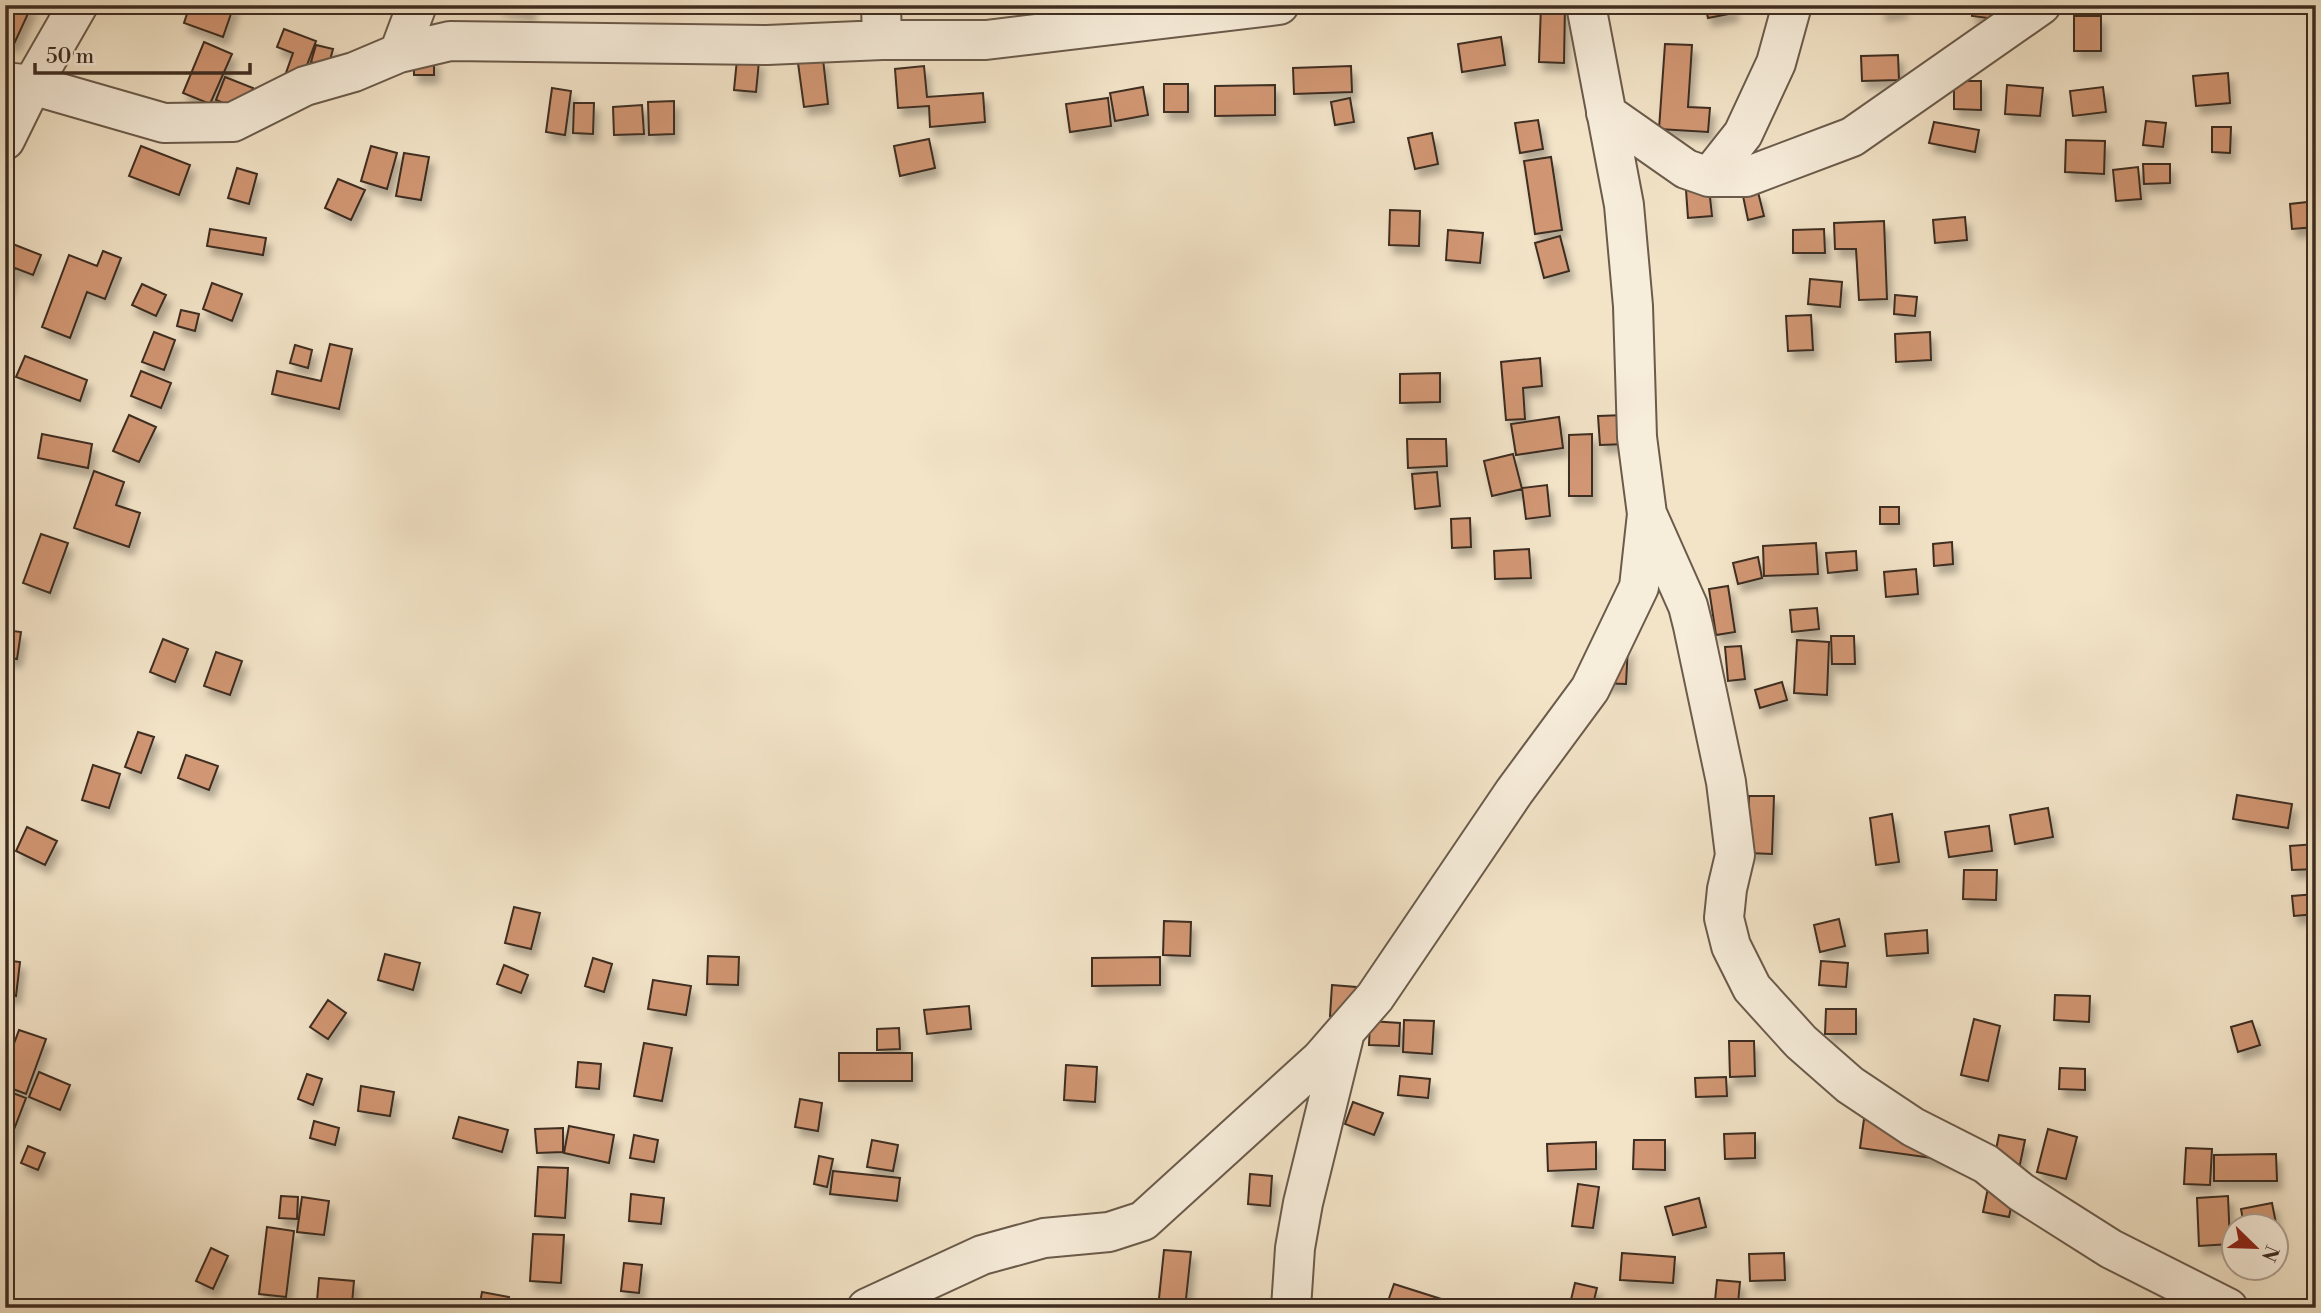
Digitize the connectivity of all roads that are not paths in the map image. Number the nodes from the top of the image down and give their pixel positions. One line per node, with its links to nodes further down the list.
1 (78, 5): 9 (street)
2 (417, 5): 8 (street)
3 (1279, 5): 7 (street)
4 (1586, 5): 10 (street)
5 (1792, 5): 12 (street)
6 (2041, 5): 12 (street)
7 (881, 22): 8 (street)
8 (399, 53): 9 (street)
9 (19, 83): 11 (street)
10 (1606, 113): 12 (street); 13 (street)
11 (5, 140)
12 (1709, 177)
13 (1647, 514): 14 (street); 15 (street)
14 (1346, 1031): 16 (street); 17 (street)
15 (2209, 1305)
16 (867, 1308)
17 (1291, 1308)

